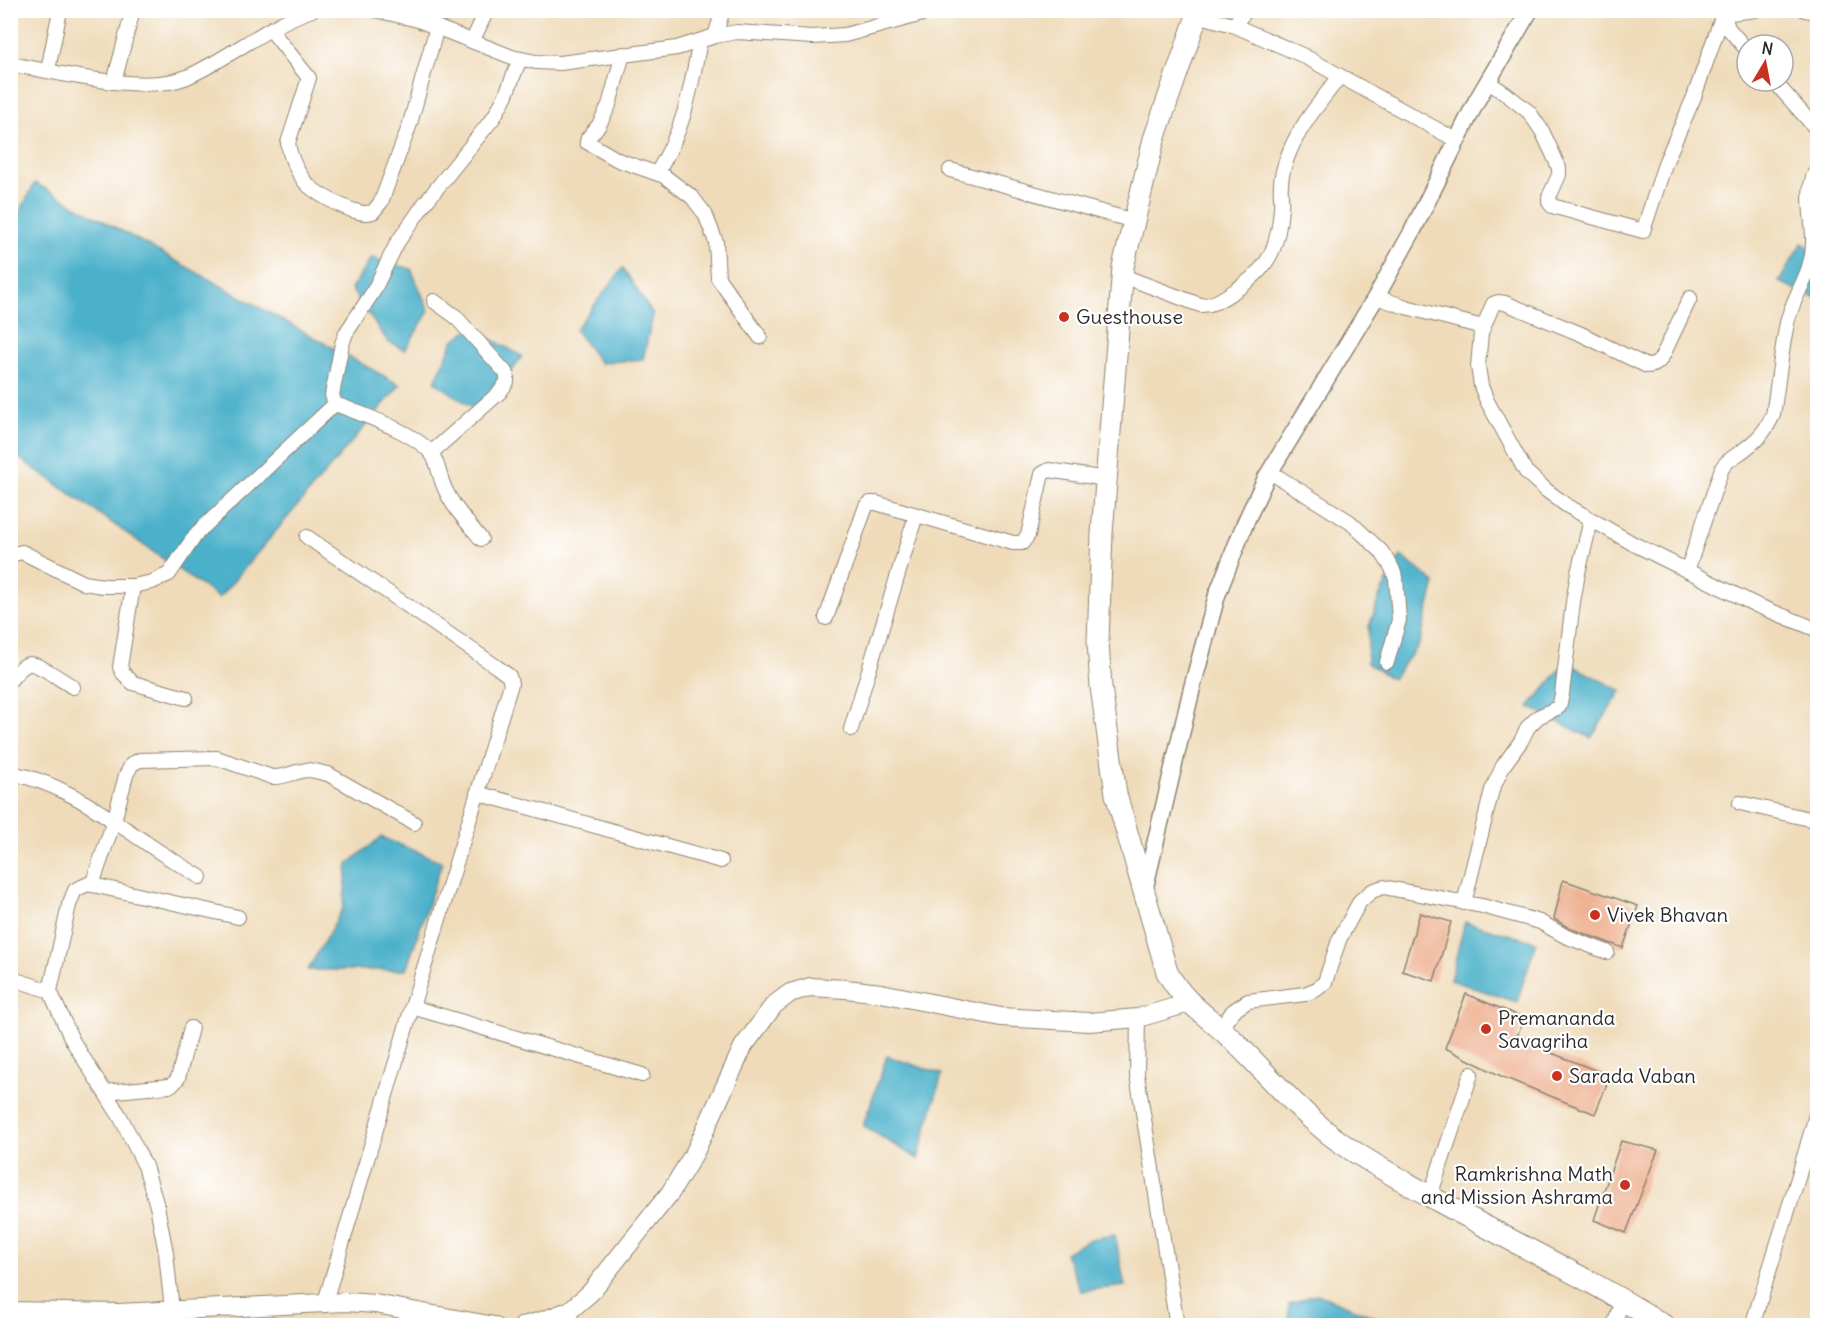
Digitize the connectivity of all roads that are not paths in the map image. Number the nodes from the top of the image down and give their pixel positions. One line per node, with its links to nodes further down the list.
1 (60, 10): 26 (street)
2 (134, 10): 28 (street)
3 (312, 10): 18 (street)
4 (375, 10): 15 (street)
5 (487, 10): 21 (street)
6 (723, 10): 19 (street)
7 (937, 10): 19 (street)
8 (1247, 10): 16 (street)
9 (1530, 10): 29 (street)
10 (1755, 10): 12 (street)
11 (1805, 10): 13 (street)
12 (1723, 12): 20 (street); 29 (street)
13 (1818, 12)
14 (1198, 13): 16 (street); 36 (main road)
15 (420, 15): 17 (street)
16 (1233, 25): 27 (street)
17 (437, 27): 18 (street); 21 (street)
18 (271, 30): 28 (street)
19 (715, 36): 22 (street)
20 (1735, 36)
21 (472, 40): 24 (street)
22 (700, 41): 23 (street); 35 (street)
23 (623, 54): 24 (street); 35 (street)
24 (520, 59): 43 (street)
25 (10, 64): 26 (street)
26 (48, 70): 28 (street)
27 (1340, 76): 32 (street); 37 (street)
28 (114, 82)
29 (1488, 82): 32 (street)
30 (1785, 93): 31 (street)
31 (1818, 131)
32 (1456, 140): 38 (street)
33 (1818, 167): 52 (street)
34 (950, 170): 36 (street)
35 (657, 173): 42 (street)
36 (1134, 221): 37 (main road)
37 (1123, 276): 46 (main road)
38 (1376, 297): 41 (street); 45 (street)
39 (1690, 298): 41 (street)
40 (434, 301): 44 (street)
41 (1481, 333): 48 (street)
42 (760, 337)
43 (335, 404): 44 (street); 53 (street)
44 (431, 453): 50 (street)
45 (1270, 472): 56 (street); 70 (street)
46 (1106, 479): 47 (street); 70 (main road)
47 (916, 514): 54 (street); 60 (street)
48 (1592, 520): 52 (street); 71 (street)
49 (307, 537): 62 (street)
50 (481, 539)
51 (10, 555): 53 (street)
52 (1687, 571): 55 (street)
53 (134, 586): 59 (street)
54 (826, 618)
55 (1818, 630)
56 (1387, 662)
57 (10, 680): 58 (street)
58 (73, 687)
59 (186, 698)
60 (851, 729)
61 (10, 773): 64 (street)
62 (477, 793): 67 (street); 77 (street)
63 (1740, 803): 65 (street)
64 (114, 821): 66 (street); 68 (street); 69 (street)
65 (1818, 821)
66 (414, 823)
67 (721, 861)
68 (200, 877)
69 (93, 885): 72 (street); 75 (street)
70 (1144, 892): 76 (main road)
71 (1464, 903): 73 (street); 80 (street)
72 (238, 917)
73 (1607, 952)
74 (10, 978): 75 (street)
75 (50, 991): 83 (street)
76 (1189, 1003): 78 (main road); 80 (main road)
77 (412, 1007): 82 (street); 87 (street)
78 (1138, 1018): 90 (main road); 94 (street)
79 (191, 1029): 83 (street)
80 (1220, 1029): 85 (main road)
81 (1471, 1074): 85 (street)
82 (642, 1075)
83 (105, 1092): 88 (street)
84 (1818, 1108): 97 (street)
85 (1430, 1196): 86 (main road)
86 (1623, 1299): 95 (street); 96 (main road)
87 (325, 1302): 88 (main road); 92 (main road)
88 (172, 1310): 91 (main road)
89 (10, 1311): 91 (main road)
90 (571, 1318): 93 (main road)
91 (113, 1319)
92 (494, 1326)
93 (523, 1326)
94 (1177, 1326)
95 (1614, 1326)
96 (1665, 1326)
97 (1752, 1326)

